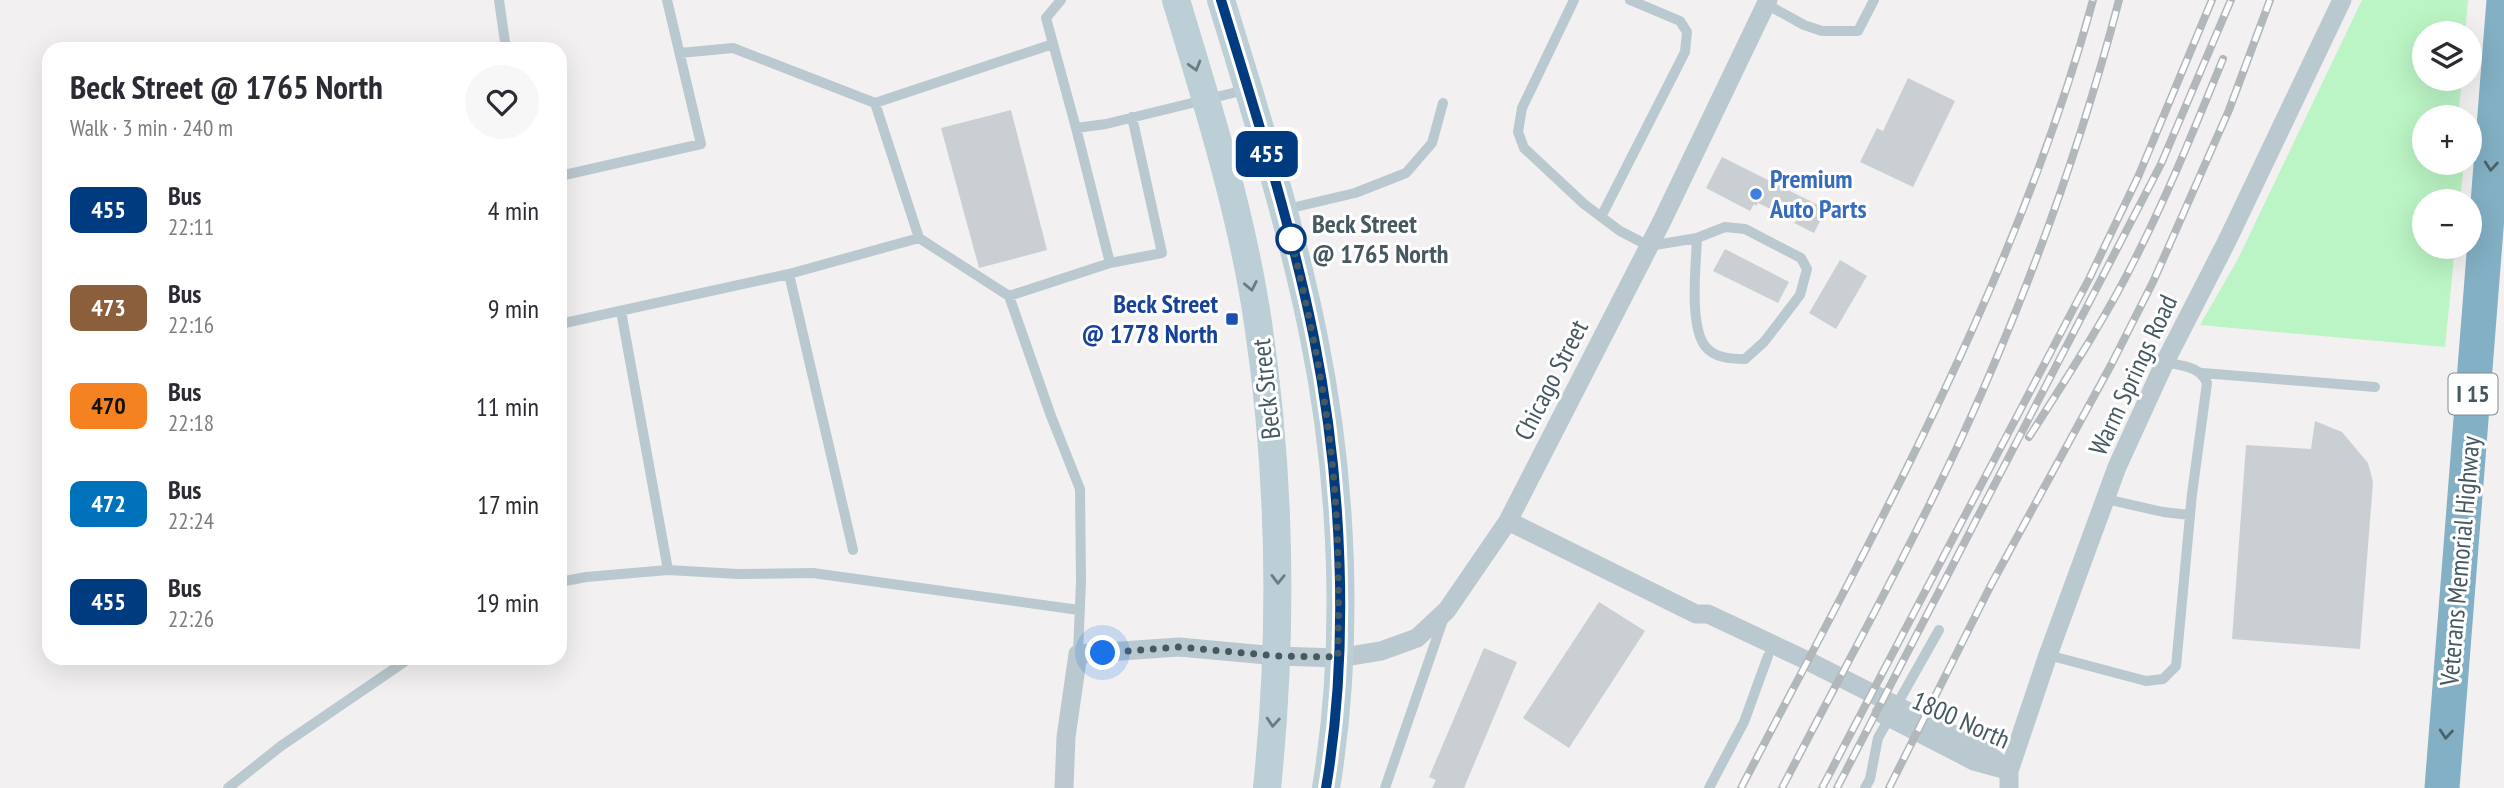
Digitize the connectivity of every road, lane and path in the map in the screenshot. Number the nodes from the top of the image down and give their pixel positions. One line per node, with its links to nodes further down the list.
1 (499, 0): 12 (lane)
2 (667, 0): 14 (lane)
3 (1061, 0): 13 (lane)
4 (1176, 0): 16 (main road, Beck Street, one-way to 16)
5 (1221, 0): 15 (main road, Beck Street)
6 (1574, 0): 23 (lane)
7 (1630, 0): 23 (lane)
8 (1874, 0): 11 (lane)
9 (2342, 0): 32 (street, Warm Springs Road)
10 (2504, 0): 60 (highway, Veterans Memorial Highway / I 15, one-way to 60)
11 (1767, 2): 26 (street, Chicago Street)
12 (505, 42)
13 (1053, 44): 17 (lane); 20 (lane)
14 (680, 53): 17 (lane); 21 (lane)
15 (1248, 89): 16 (lane); 22 (main road, Beck Street)
16 (1205, 99): 19 (lane); 47 (main road, Beck Street, one-way to 47)
17 (875, 103): 24 (lane)
18 (1443, 103): 22 (lane)
19 (1132, 117): 20 (lane); 27 (lane)
20 (1076, 128): 27 (lane)
21 (567, 174)
22 (1283, 209): 49 (main road, Beck Street)
23 (1601, 217): 26 (lane)
24 (919, 237): 28 (lane); 29 (lane)
25 (1697, 238): 25 (lane); 26 (lane)
26 (1648, 246): 37 (street, Chicago Street)
27 (1110, 263): 29 (lane)
28 (789, 274): 30 (lane); 38 (lane)
29 (1009, 296): 42 (lane)
30 (621, 311): 31 (lane); 39 (lane)
31 (567, 323)
32 (2165, 362): 33 (lane); 35 (street, Warm Springs Road)
33 (2203, 373): 34 (lane); 36 (lane)
34 (2375, 387)
35 (2106, 499): 36 (lane); 46 (street, Warm Springs Road)
36 (2190, 515): 46 (lane)
37 (1508, 521): 41 (street, Chicago Street); 43 (street, 1800 North)
38 (853, 550)
39 (668, 570): 40 (lane); 42 (lane)
40 (567, 581)
41 (1447, 610): 49 (street, Chicago Street); 57 (lane)
42 (1079, 611): 45 (lane)
43 (1696, 614): 48 (street, 1800 North); 51 (street, 1800 North)
44 (1940, 630): 51 (lane)
45 (1078, 654): 47 (street, Chicago Street); 54 (street)
46 (2048, 655): 52 (street, Warm Springs Road)
47 (1277, 656): 49 (street, Chicago Street); 55 (main road, Beck Street, one-way to 55)
48 (1768, 656): 51 (street, 1800 North); 58 (lane)
49 (1338, 657): 56 (main road, Beck Street)
50 (401, 665): 53 (lane)
51 (1893, 712): 52 (street, 1800 North); 59 (lane)
52 (2009, 779)
53 (228, 788)
54 (1064, 788)
55 (1267, 788)
56 (1326, 788)
57 (1385, 788)
58 (1709, 788)
59 (1865, 788)
60 (2442, 788)

